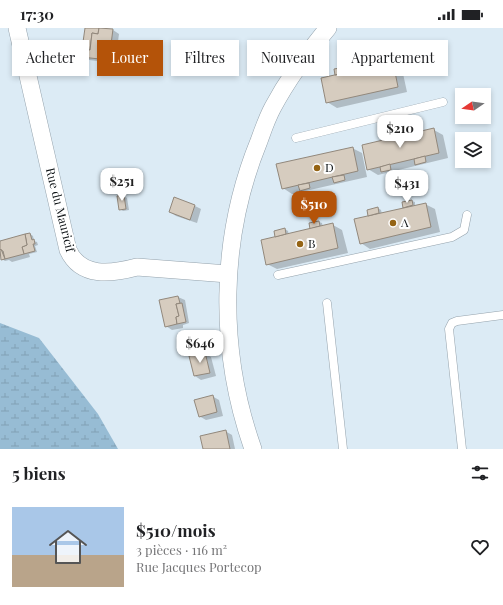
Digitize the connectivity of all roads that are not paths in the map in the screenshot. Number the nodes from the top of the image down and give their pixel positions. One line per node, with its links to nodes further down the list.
1 (17, 28): 6 (street, Rue du Mauricif)
2 (328, 28): 6 (street)
3 (443, 102): 4 (lane)
4 (296, 138)
5 (467, 215): 7 (lane)
6 (228, 274): 10 (street)
7 (278, 275)
8 (327, 303): 11 (lane)
9 (503, 315): 12 (lane)
10 (253, 449)
11 (343, 449)
12 (462, 449)

